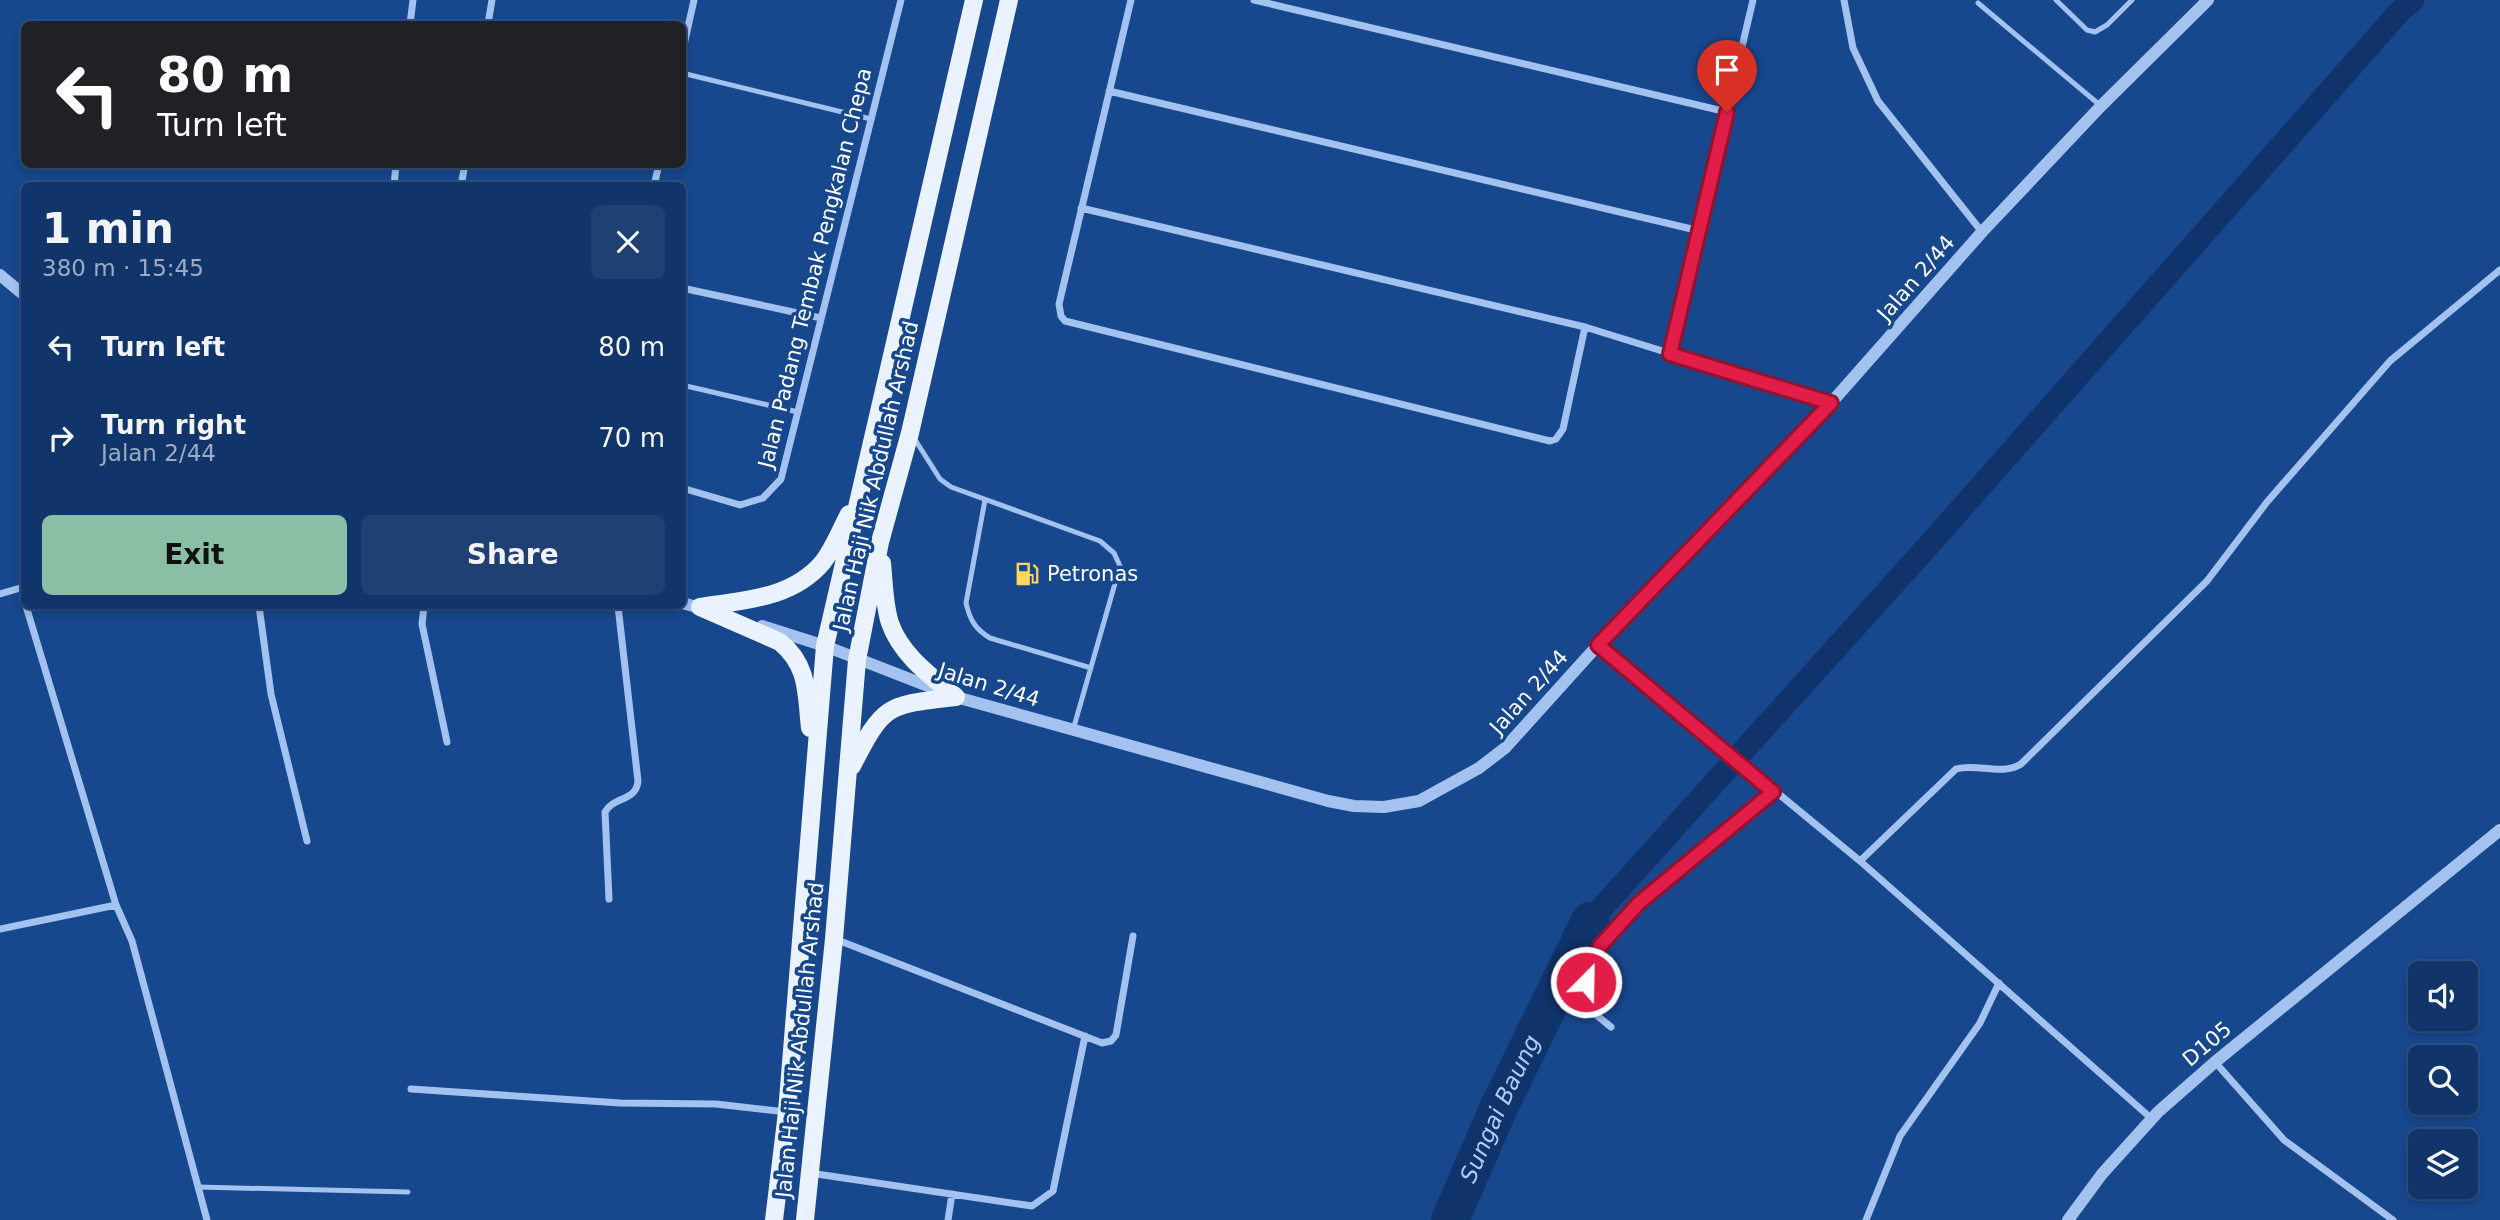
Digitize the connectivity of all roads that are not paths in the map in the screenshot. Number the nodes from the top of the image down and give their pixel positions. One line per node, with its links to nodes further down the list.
1 (412, 0): 15 (street)
2 (492, 0): 16 (street)
3 (694, 0): 17 (street)
4 (901, 0): 22 (street, Jalan Padang Tembak Pengkalan Chepa)
5 (974, 0): 38 (main road, Jalan Haji Nik Abdullah Arshad)
6 (1009, 0): 36 (main road, Jalan Haji Nik Abdullah Arshad)
7 (1131, 0): 19 (street)
8 (1254, 0): 21 (street)
9 (1753, 0): 21 (street)
10 (1844, 0): 25 (street)
11 (2056, 0): 12 (lane)
12 (2132, 0)
13 (2207, 0): 20 (street, Jalan 2/44)
14 (1978, 3): 20 (lane)
15 (410, 21)
16 (488, 21)
17 (686, 36)
18 (686, 74): 22 (lane)
19 (1109, 90): 23 (street); 24 (street)
20 (2101, 106): 25 (street, Jalan 2/44)
21 (1727, 112): 24 (street)
22 (871, 119): 30 (street, Jalan Padang Tembak Pengkalan Chepa)
23 (1081, 208): 31 (street); 31 (street)
24 (1700, 231): 32 (street)
25 (1982, 232): 34 (street, Jalan 2/44)
26 (2500, 270): 60 (street)
27 (0, 275): 29 (street)
28 (686, 289): 30 (street)
29 (21, 292)
30 (821, 318): 35 (street, Jalan Padang Tembak Pengkalan Chepa)
31 (1585, 327): 32 (street)
32 (1670, 354): 34 (street)
33 (686, 386): 35 (lane)
34 (1831, 403): 48 (street, Jalan 2/44)
35 (798, 412): 37 (street, Jalan Padang Tembak Pengkalan Chepa)
36 (910, 433): 39 (lane); 40 (main road, Jalan Haji Nik Abdullah Arshad)
37 (686, 489)
38 (860, 492): 43 (main road); 49 (main road, Jalan Haji Nik Abdullah Arshad)
39 (985, 500): 51 (lane); 51 (lane)
40 (880, 542): 50 (main road, Jalan Haji Nik Abdullah Arshad); 52 (main road)
41 (21, 588): 42 (street)
42 (0, 594)
43 (691, 605): 49 (street, Jalan 2/44); 56 (main road)
44 (27, 609): 62 (street)
45 (259, 609): 59 (street)
46 (424, 609): 54 (street)
47 (618, 609): 61 (street)
48 (1598, 645): 53 (street, Jalan 2/44); 57 (street)
49 (825, 646): 50 (street, Jalan 2/44); 56 (main road, Jalan Haji Nik Abdullah Arshad)
50 (858, 660): 52 (street, Jalan 2/44); 55 (main road, Jalan Haji Nik Abdullah Arshad)
51 (1091, 668): 53 (lane)
52 (956, 697): 53 (street, Jalan 2/44); 55 (main road)
53 (1073, 730)
54 (447, 742)
55 (848, 772): 65 (main road, Jalan Haji Nik Abdullah Arshad)
56 (814, 773): 71 (main road, Jalan Haji Nik Abdullah Arshad)
57 (1773, 792): 60 (street); 67 (street)
58 (2500, 830): 69 (street, D105)
59 (307, 841)
60 (1860, 861): 66 (street)
61 (609, 899)
62 (116, 905): 63 (street); 74 (street)
63 (0, 929)
64 (1133, 936): 68 (street)
65 (834, 939): 68 (street); 73 (main road, Jalan Haji Nik Abdullah Arshad)
66 (1999, 983): 72 (street); 81 (street)
67 (1611, 1027)
68 (1085, 1036): 76 (street)
69 (2216, 1062): 72 (street, D105); 83 (street)
70 (411, 1089): 71 (street)
71 (787, 1112): 78 (main road, Jalan Haji Nik Abdullah Arshad)
72 (2152, 1119): 82 (street, D105)
73 (810, 1173): 76 (street); 79 (main road, Jalan Haji Nik Abdullah Arshad)
74 (198, 1187): 75 (lane); 77 (street)
75 (408, 1192)
76 (952, 1194): 80 (street)
77 (207, 1220)
78 (774, 1220)
79 (805, 1220)
80 (948, 1220)
81 (1866, 1220)
82 (2068, 1220)
83 (2393, 1220)

